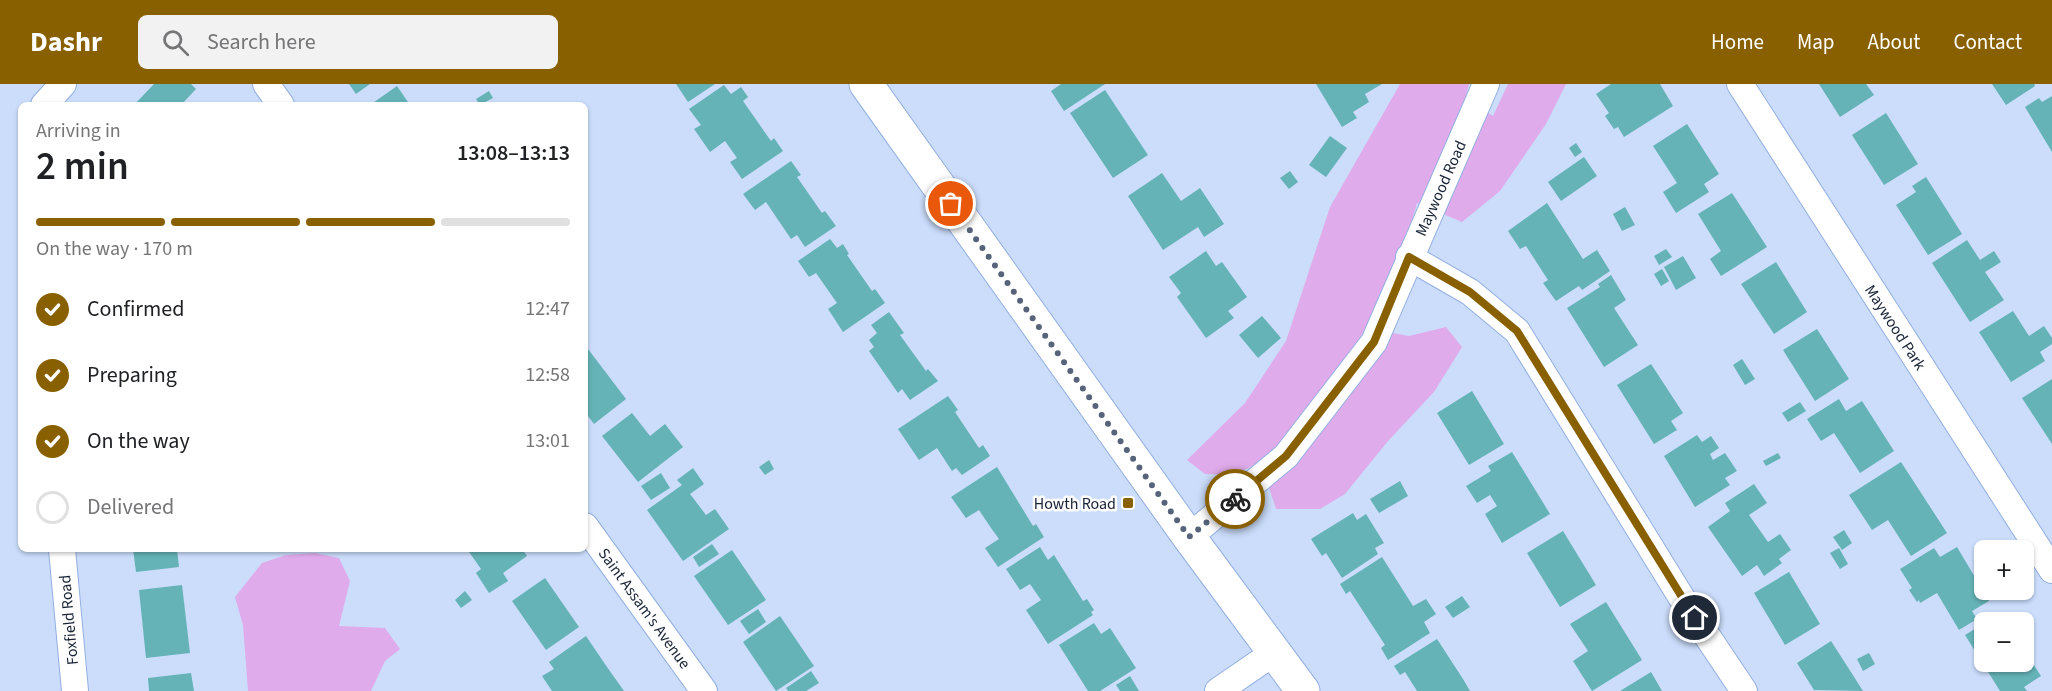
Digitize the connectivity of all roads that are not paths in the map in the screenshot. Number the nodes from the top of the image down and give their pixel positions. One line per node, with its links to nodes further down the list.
1 (63, 84): 6 (street)
2 (266, 84): 7 (street)
3 (866, 84): 10 (main road)
4 (1486, 84): 8 (street, Maywood Road)
5 (1740, 84): 12 (street, Maywood Park)
6 (47, 102)
7 (279, 102)
8 (1409, 257): 10 (street, Maywood Road); 18 (street)
9 (588, 530): 15 (street, Saint Assam's Avenue)
10 (1189, 537): 13 (main road)
11 (62, 552): 14 (street, Foxfield Road)
12 (2052, 570)
13 (1275, 652): 16 (street); 17 (main road)
14 (75, 691)
15 (704, 691)
16 (1218, 691)
17 (1303, 691)
18 (1744, 691)

